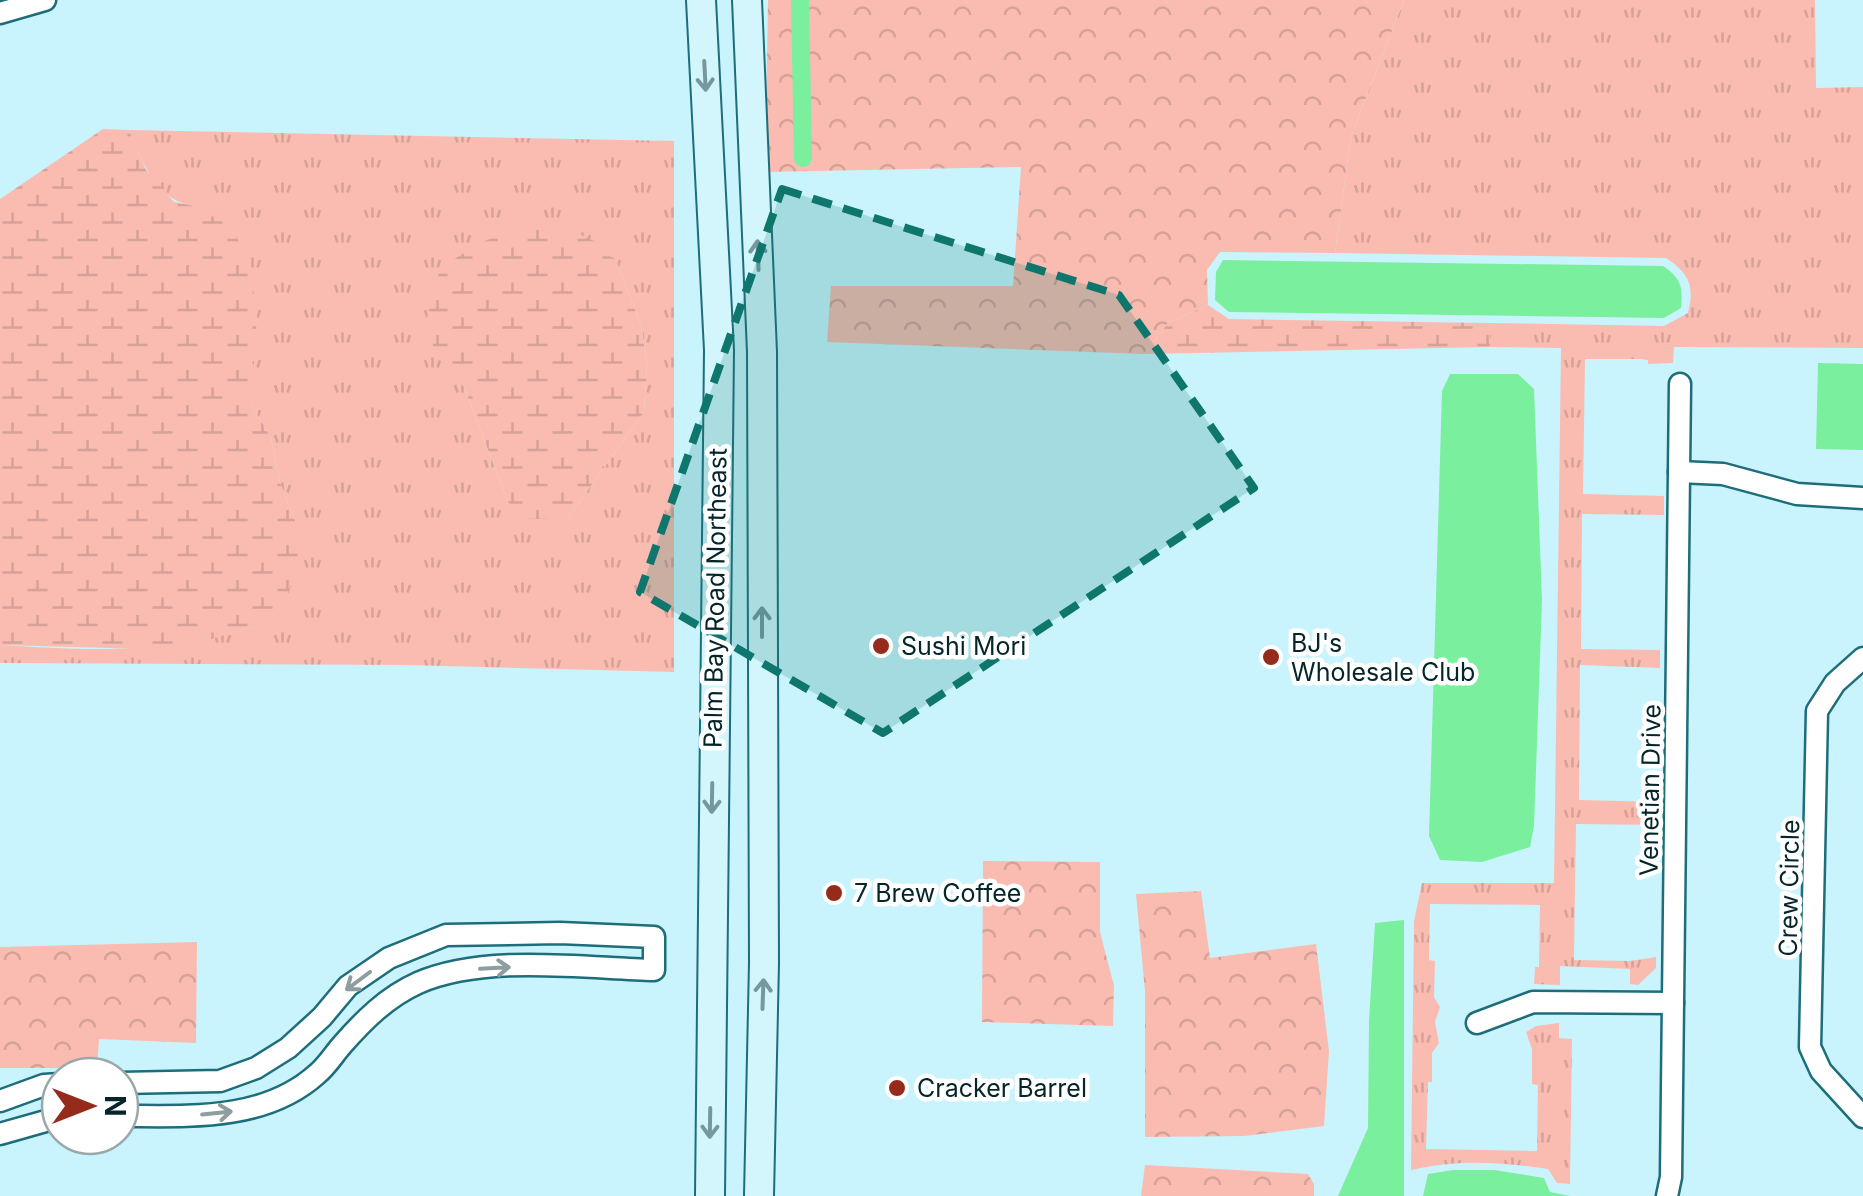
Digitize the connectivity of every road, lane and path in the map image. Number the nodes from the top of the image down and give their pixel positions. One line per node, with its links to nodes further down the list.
1 (46, 0): 4 (street)
2 (701, 0): 5 (main road, Palm Bay Road Northeast, one-way to 5)
3 (747, 0): 6 (main road, Palm Bay Road Northeast, one-way to 3)
4 (0, 13)
5 (719, 350): 6 (main road); 20 (main road, Palm Bay Road Northeast, one-way to 20)
6 (762, 352): 21 (main road, Palm Bay Road Northeast, one-way to 6)
7 (1680, 384): 8 (street, Venetian Drive)
8 (1679, 472): 9 (street); 11 (street, Venetian Drive)
9 (1863, 498)
10 (1863, 658): 17 (street, Crew Circle)
11 (1673, 1003): 12 (street); 22 (street, Venetian Drive)
12 (1478, 1022)
13 (140, 1082): 16 (street, one-way to 13)
14 (40, 1086): 15 (street)
15 (0, 1101)
16 (140, 1116)
17 (1863, 1117)
18 (40, 1123): 19 (street)
19 (0, 1134)
20 (710, 1196)
21 (759, 1196)
22 (1666, 1196)

